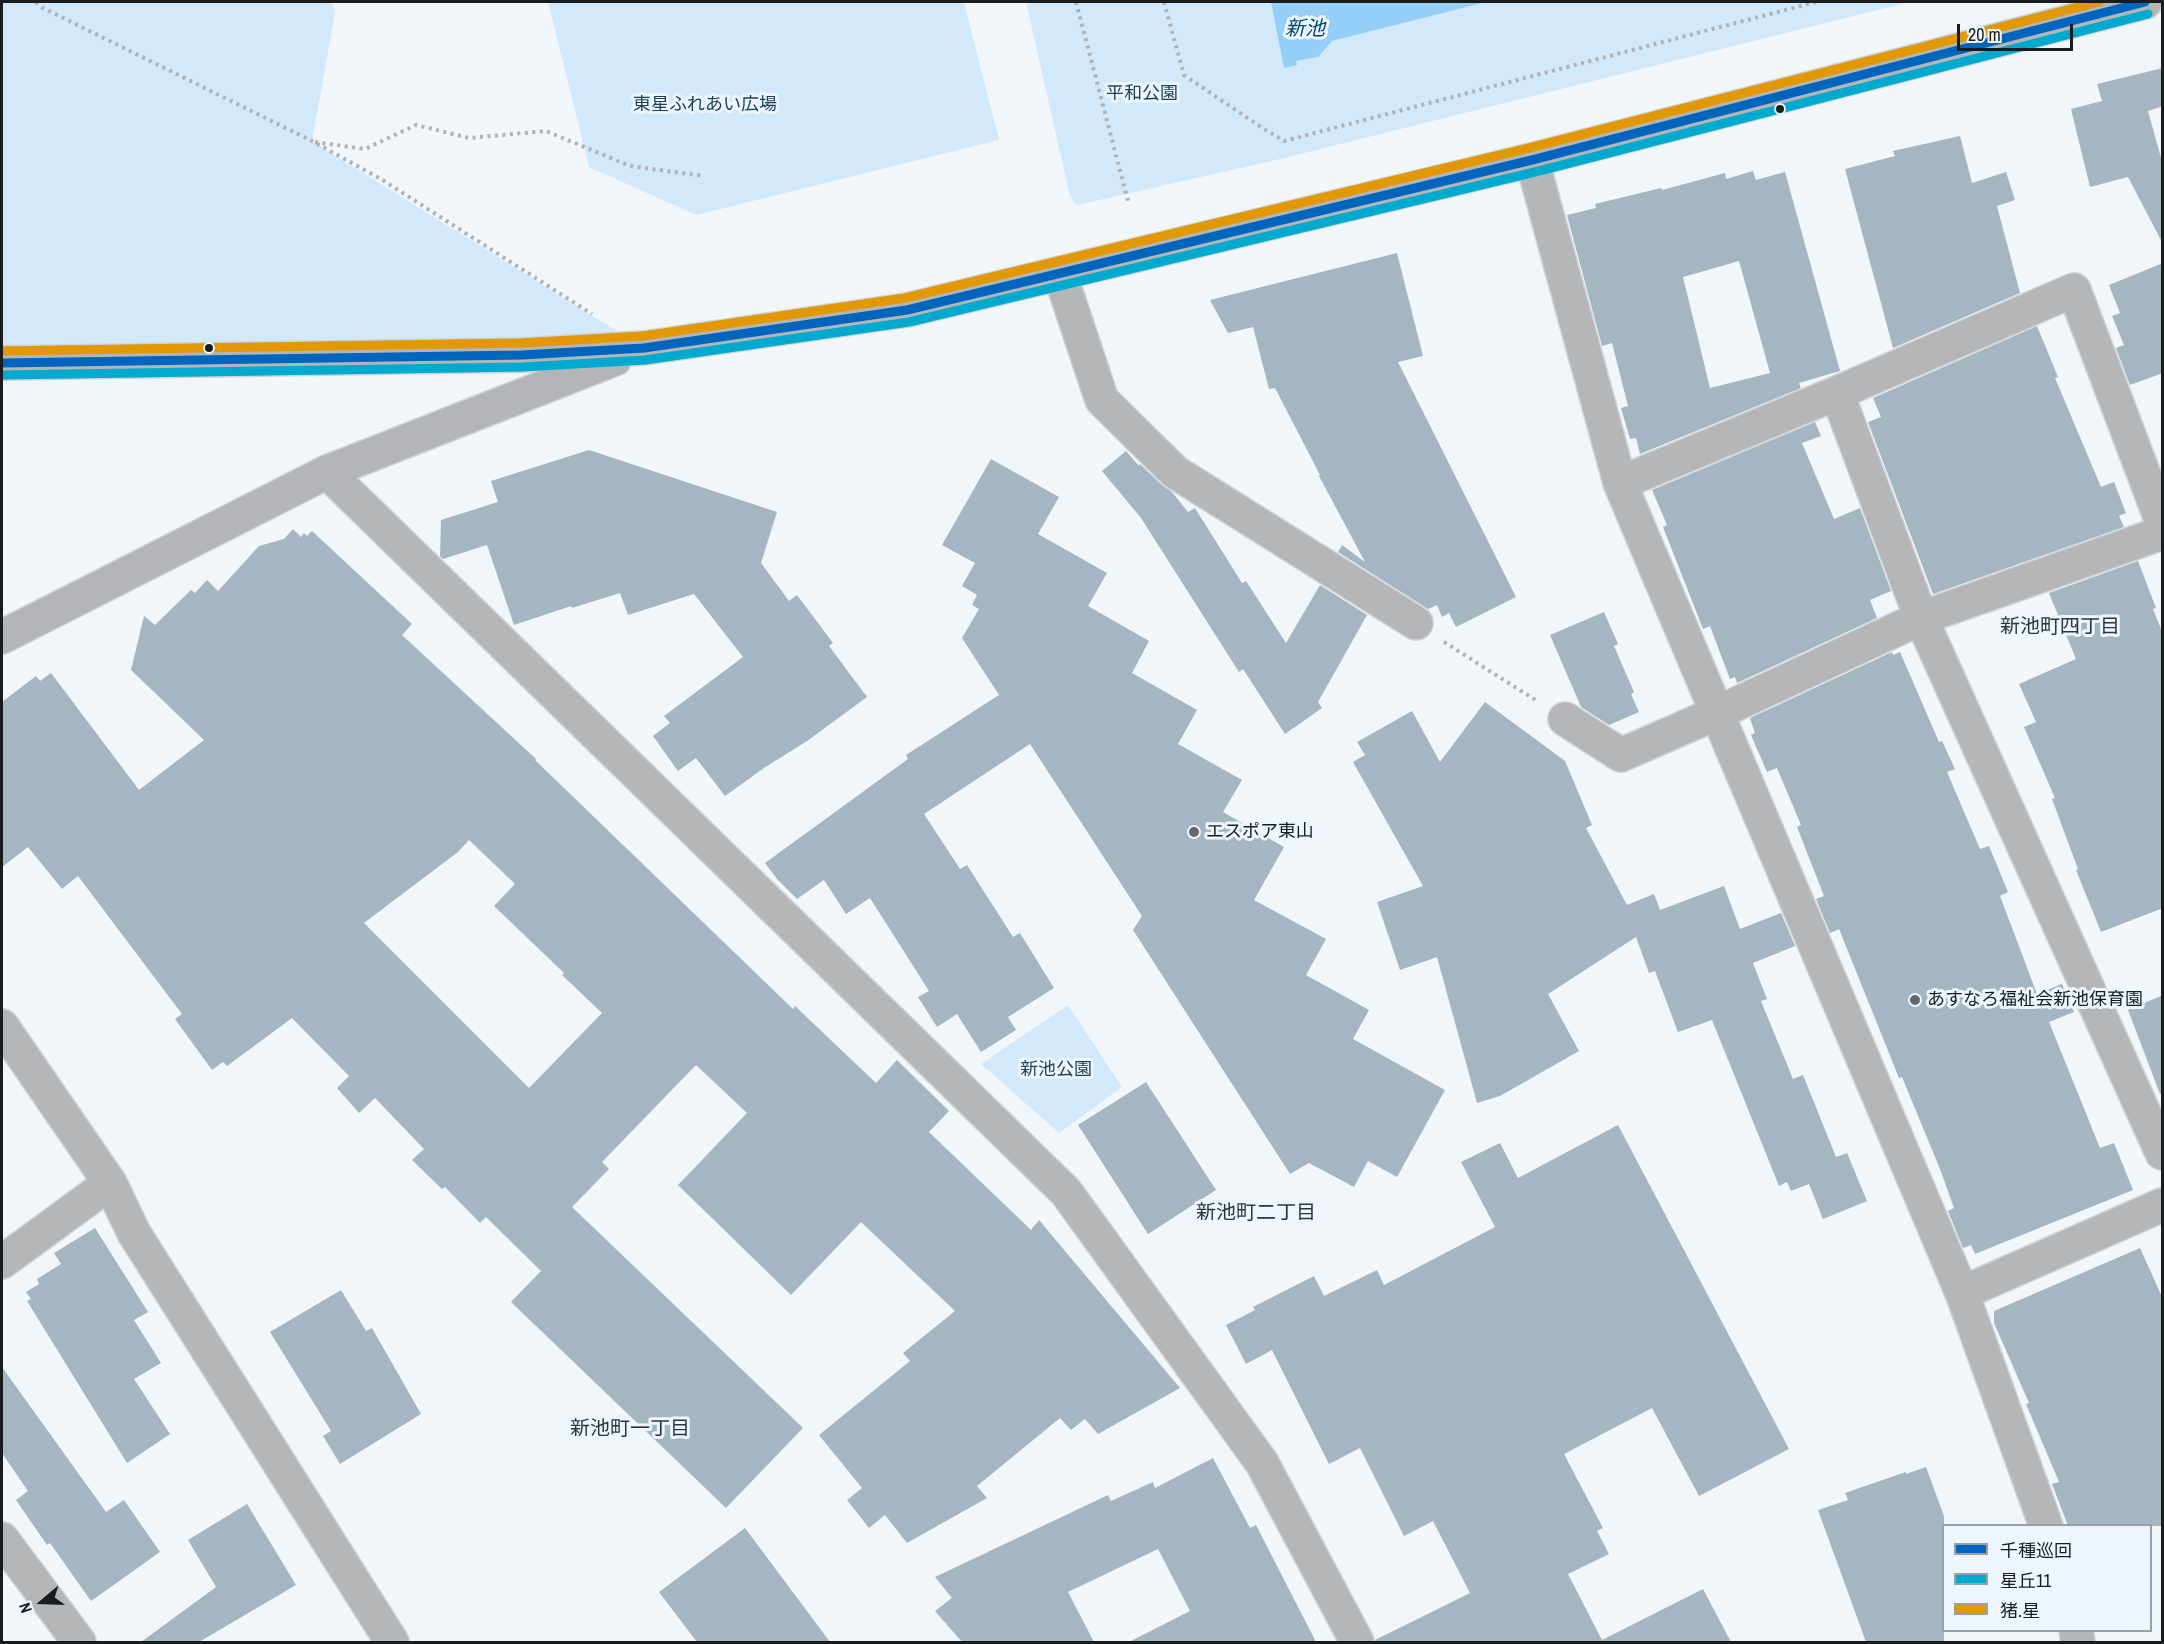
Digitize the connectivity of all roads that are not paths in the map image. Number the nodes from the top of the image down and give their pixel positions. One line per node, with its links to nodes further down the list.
1 (2145, 2): 2 (street)
2 (1532, 160): 3 (street); 8 (street)
3 (1060, 274): 4 (street); 12 (street)
4 (644, 348): 5 (street); 7 (street)
5 (2, 363)
6 (1837, 393): 8 (street); 9 (street); 11 (street)
7 (327, 472): 13 (street); 26 (street)
8 (1620, 483): 14 (street)
9 (2163, 522)
10 (2163, 533): 11 (street)
11 (1921, 618): 14 (street); 17 (street)
12 (1416, 623)
13 (2, 637)
14 (1717, 713): 15 (street); 21 (street)
15 (1565, 719)
16 (2, 1026): 18 (street)
17 (2163, 1153)
18 (110, 1183): 20 (street); 25 (street)
19 (2163, 1205): 21 (street)
20 (2, 1262)
21 (1962, 1293): 22 (street)
22 (2045, 1524)
23 (2, 1539): 24 (street)
24 (79, 1642)
25 (392, 1642)
26 (1357, 1642)

